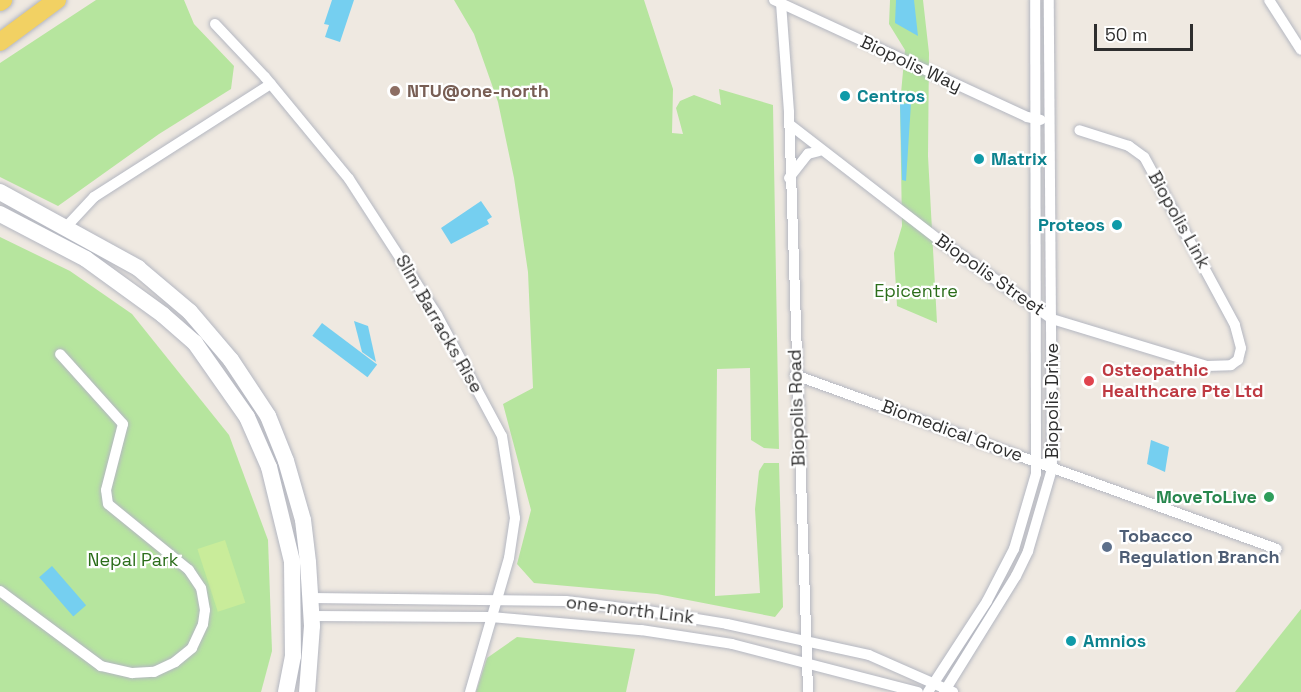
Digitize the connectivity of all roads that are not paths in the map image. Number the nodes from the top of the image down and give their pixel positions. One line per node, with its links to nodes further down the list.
1 (57, 0): 7 (main road)
2 (1035, 0): 10 (street, Biopolis Drive)
3 (1049, 0): 11 (street, Biopolis Drive)
4 (1269, 0): 8 (street)
5 (778, 2): 10 (street, Biopolis Way); 12 (street)
6 (215, 24): 9 (street, Slim Barracks Rise)
7 (0, 42)
8 (1301, 50)
9 (271, 84): 18 (street); 30 (street, Slim Barracks Rise)
10 (1036, 120): 11 (street, Biopolis Way); 19 (street, Biopolis Drive)
11 (1050, 120): 20 (street, Biopolis Drive)
12 (789, 124): 14 (street, Biopolis Street); 15 (street, Biopolis Road)
13 (1079, 130): 21 (street, Biopolis Link)
14 (819, 151): 15 (street); 19 (street, Biopolis Street)
15 (789, 178): 23 (street, Biopolis Road)
16 (0, 192): 18 (street)
17 (0, 214): 28 (street)
18 (67, 226): 29 (street)
19 (1034, 307): 20 (street, Biopolis Street); 24 (street, Biopolis Drive)
20 (1052, 319): 21 (street, Biopolis Street); 25 (street, Biopolis Drive)
21 (1241, 348)
22 (60, 354): 27 (street)
23 (795, 375): 24 (street, Biomedical Grove); 34 (street, Biopolis Road)
24 (1037, 463): 25 (street, Biomedical Grove); 36 (street, Biopolis Drive)
25 (1053, 469): 26 (street, Biomedical Grove); 37 (street, Biopolis Drive)
26 (1277, 549)
27 (0, 591)
28 (294, 598): 29 (street, one-north Link); 31 (street)
29 (311, 598): 30 (street, one-north Link); 32 (street)
30 (496, 599): 33 (street, Slim Barracks Rise); 34 (street, one-north Link)
31 (295, 616): 32 (street, one-north Link); 38 (street)
32 (312, 616): 33 (street, one-north Link); 39 (street)
33 (491, 617): 35 (street, one-north Link); 40 (street, Slim Barracks Rise)
34 (807, 640): 35 (street, Biopolis Road); 36 (street, one-north Link)
35 (808, 663): 41 (street, Biopolis Road); 42 (street, one-north Link)
36 (931, 687): 37 (street, one-north Link)
37 (948, 691)
38 (286, 692)
39 (307, 692)
40 (470, 692)
41 (808, 692)
42 (918, 692)

